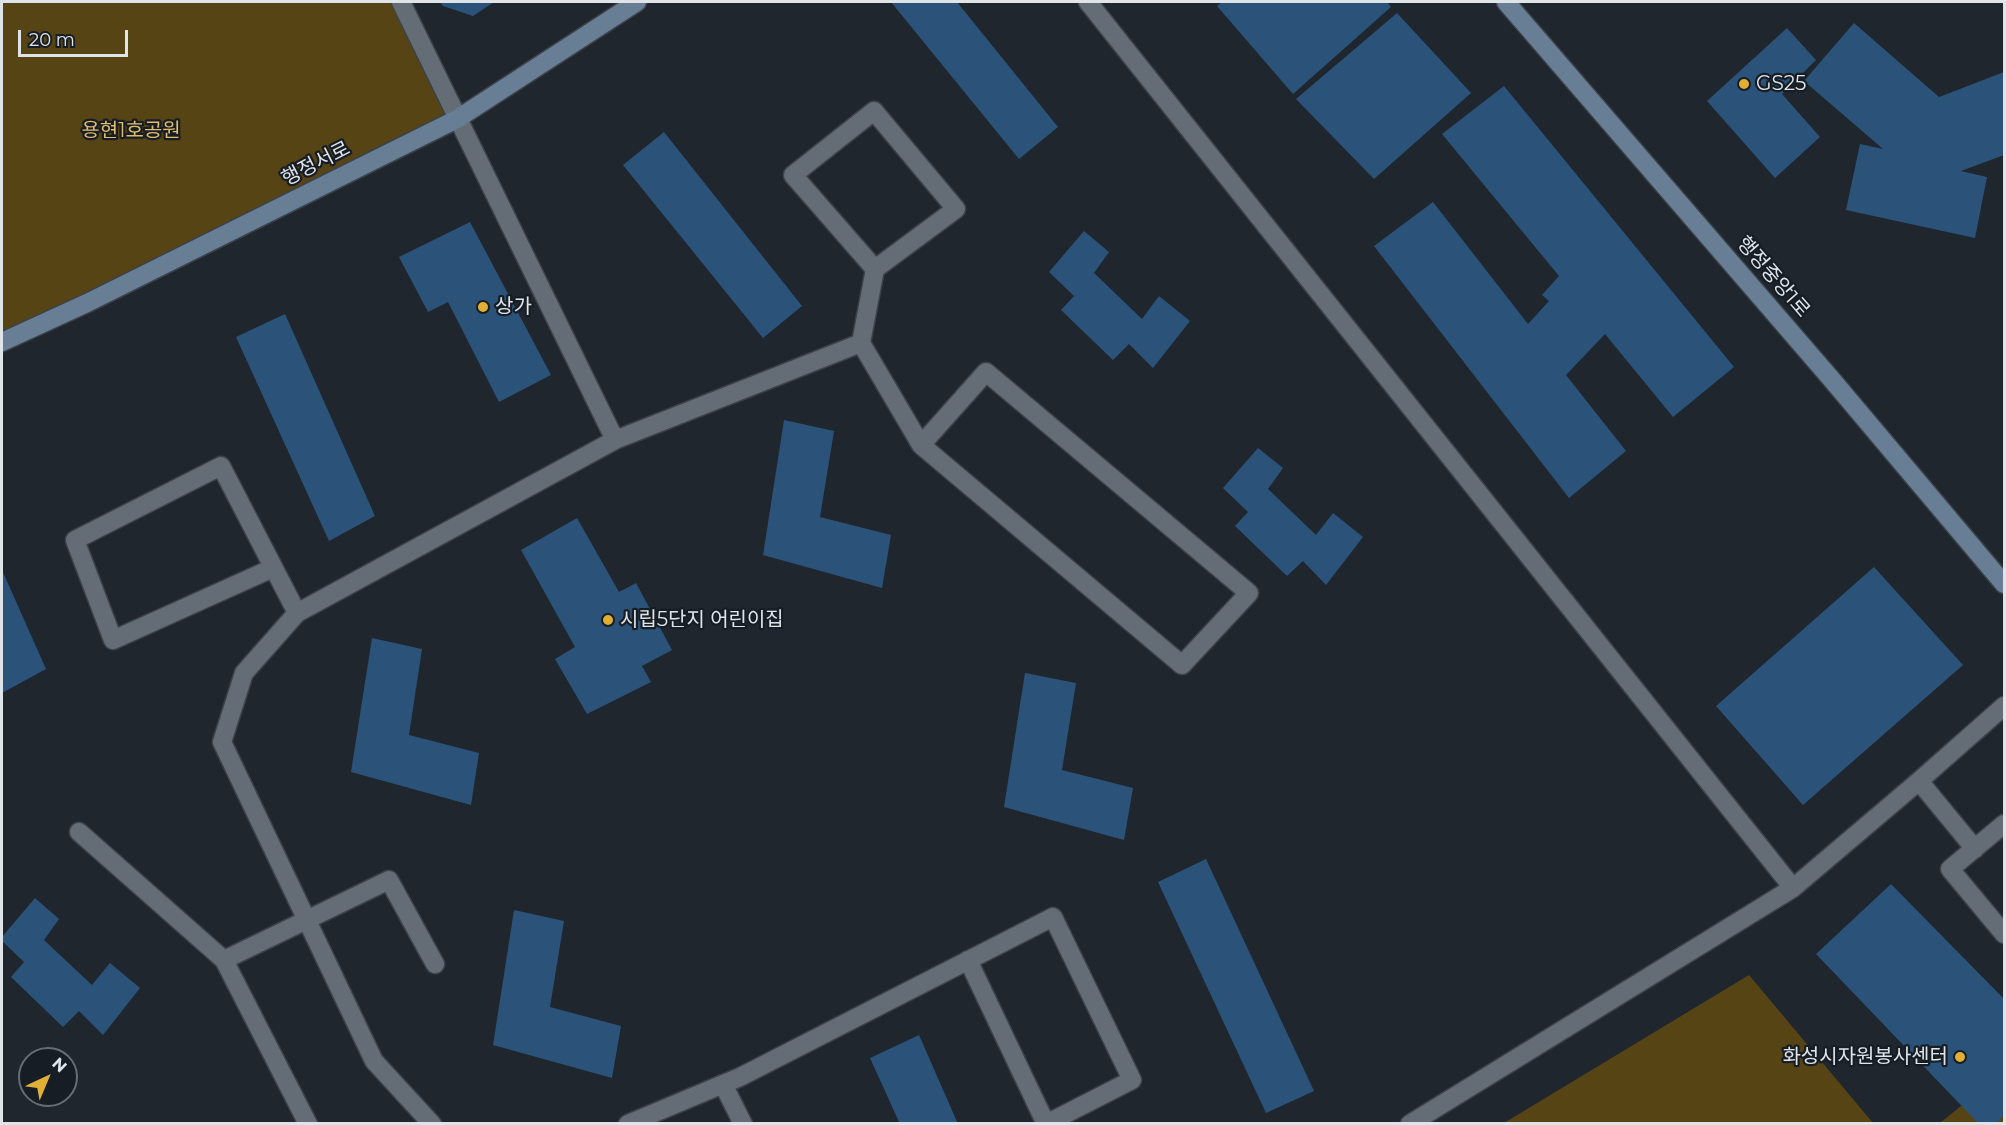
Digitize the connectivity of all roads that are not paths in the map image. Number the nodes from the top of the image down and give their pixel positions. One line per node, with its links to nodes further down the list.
1 (401, 2): 5 (street)
2 (637, 2): 5 (street, 행정서로)
3 (1088, 2): 19 (street)
4 (1506, 2): 12 (street, 행정중앙1로)
5 (457, 118): 7 (street, 행정서로); 9 (street)
6 (875, 269): 6 (street); 8 (street)
7 (2, 342)
8 (861, 343): 9 (street); 10 (street)
9 (615, 440): 13 (street)
10 (921, 445): 10 (street)
11 (273, 568): 11 (street); 13 (street)
12 (2004, 584)
13 (297, 613): 20 (street)
14 (2004, 706): 15 (street)
15 (1919, 781): 18 (street); 19 (street)
16 (2004, 824): 18 (street)
17 (79, 832): 22 (street)
18 (1975, 849): 21 (street)
19 (1793, 888): 31 (street)
20 (307, 921): 22 (street); 24 (street); 27 (street)
21 (2004, 934)
22 (224, 960): 26 (street)
23 (968, 960): 25 (street); 30 (street); 30 (street)
24 (435, 964)
25 (723, 1084): 28 (street); 29 (street)
26 (308, 1124)
27 (432, 1124)
28 (628, 1124)
29 (743, 1124)
30 (1046, 1124)
31 (1410, 1124)

